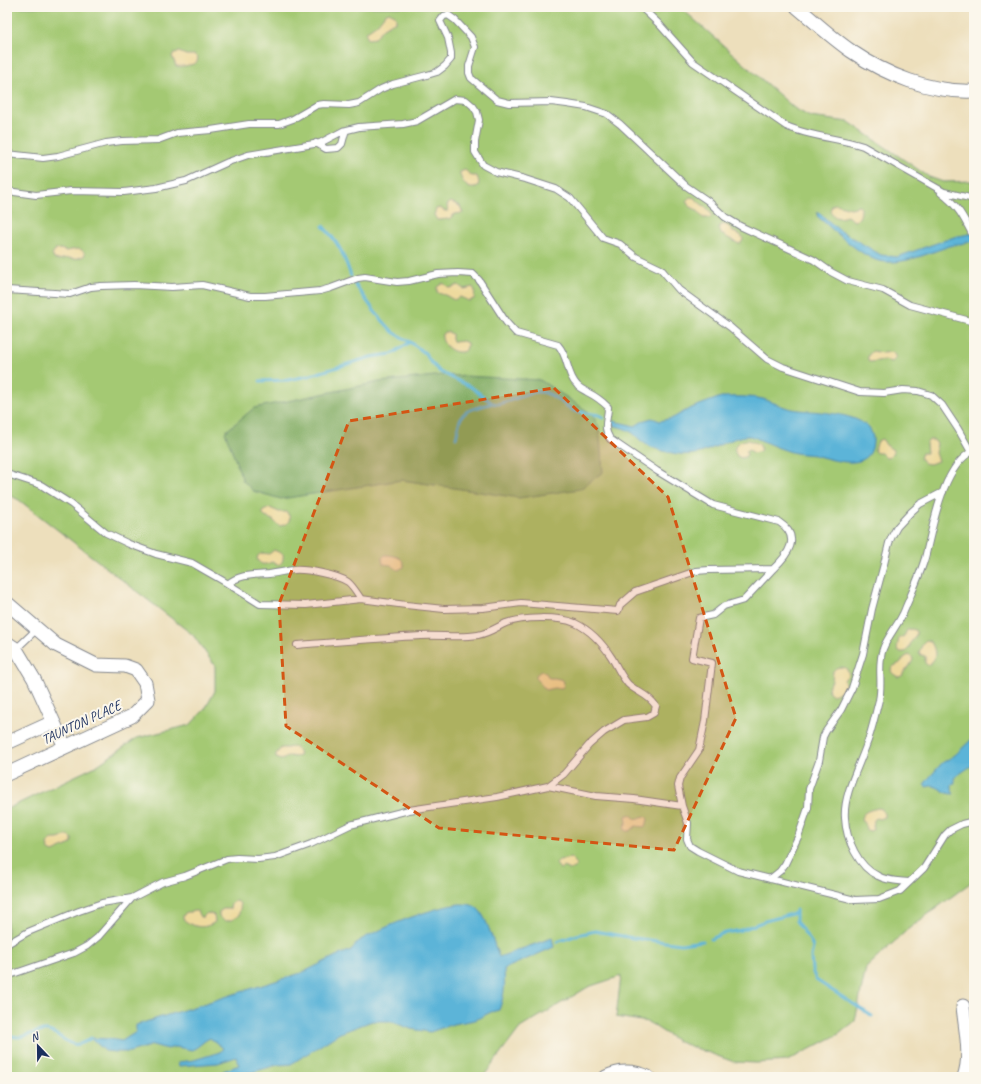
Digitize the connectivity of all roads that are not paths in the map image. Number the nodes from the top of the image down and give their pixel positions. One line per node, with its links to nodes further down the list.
1 (641, 7): 7 (lane)
2 (797, 7): 3 (street)
3 (974, 91)
4 (344, 131): 5 (lane); 5 (lane); 13 (lane)
5 (316, 143): 8 (lane)
6 (7, 154): 12 (lane)
7 (933, 187): 9 (lane); 10 (lane)
8 (7, 191)
9 (974, 199)
10 (974, 237)
11 (7, 290): 16 (lane)
12 (974, 322)
13 (972, 451): 15 (lane)
14 (7, 474): 17 (lane)
15 (943, 492): 30 (lane); 31 (lane)
16 (773, 569): 18 (lane); 28 (lane)
17 (228, 584): 18 (lane); 18 (lane)
18 (361, 599)
19 (7, 603): 20 (street)
20 (37, 629): 22 (lane); 25 (street, TAUNTON PLACE)
21 (296, 645): 27 (lane)
22 (11, 646): 23 (street)
23 (54, 722): 24 (street, TAUNTON PLACE); 25 (street)
24 (7, 743)
25 (65, 748): 26 (street, TAUNTON PLACE)
26 (7, 774)
27 (548, 786): 28 (lane); 32 (lane)
28 (682, 806): 30 (lane)
29 (974, 821): 31 (lane)
30 (770, 879): 31 (lane)
31 (908, 882)
32 (132, 898): 33 (lane); 34 (lane)
33 (7, 944)
34 (7, 976)
35 (963, 1006): 38 (street)
36 (606, 1077): 37 (street)
37 (648, 1077)
38 (964, 1077)

